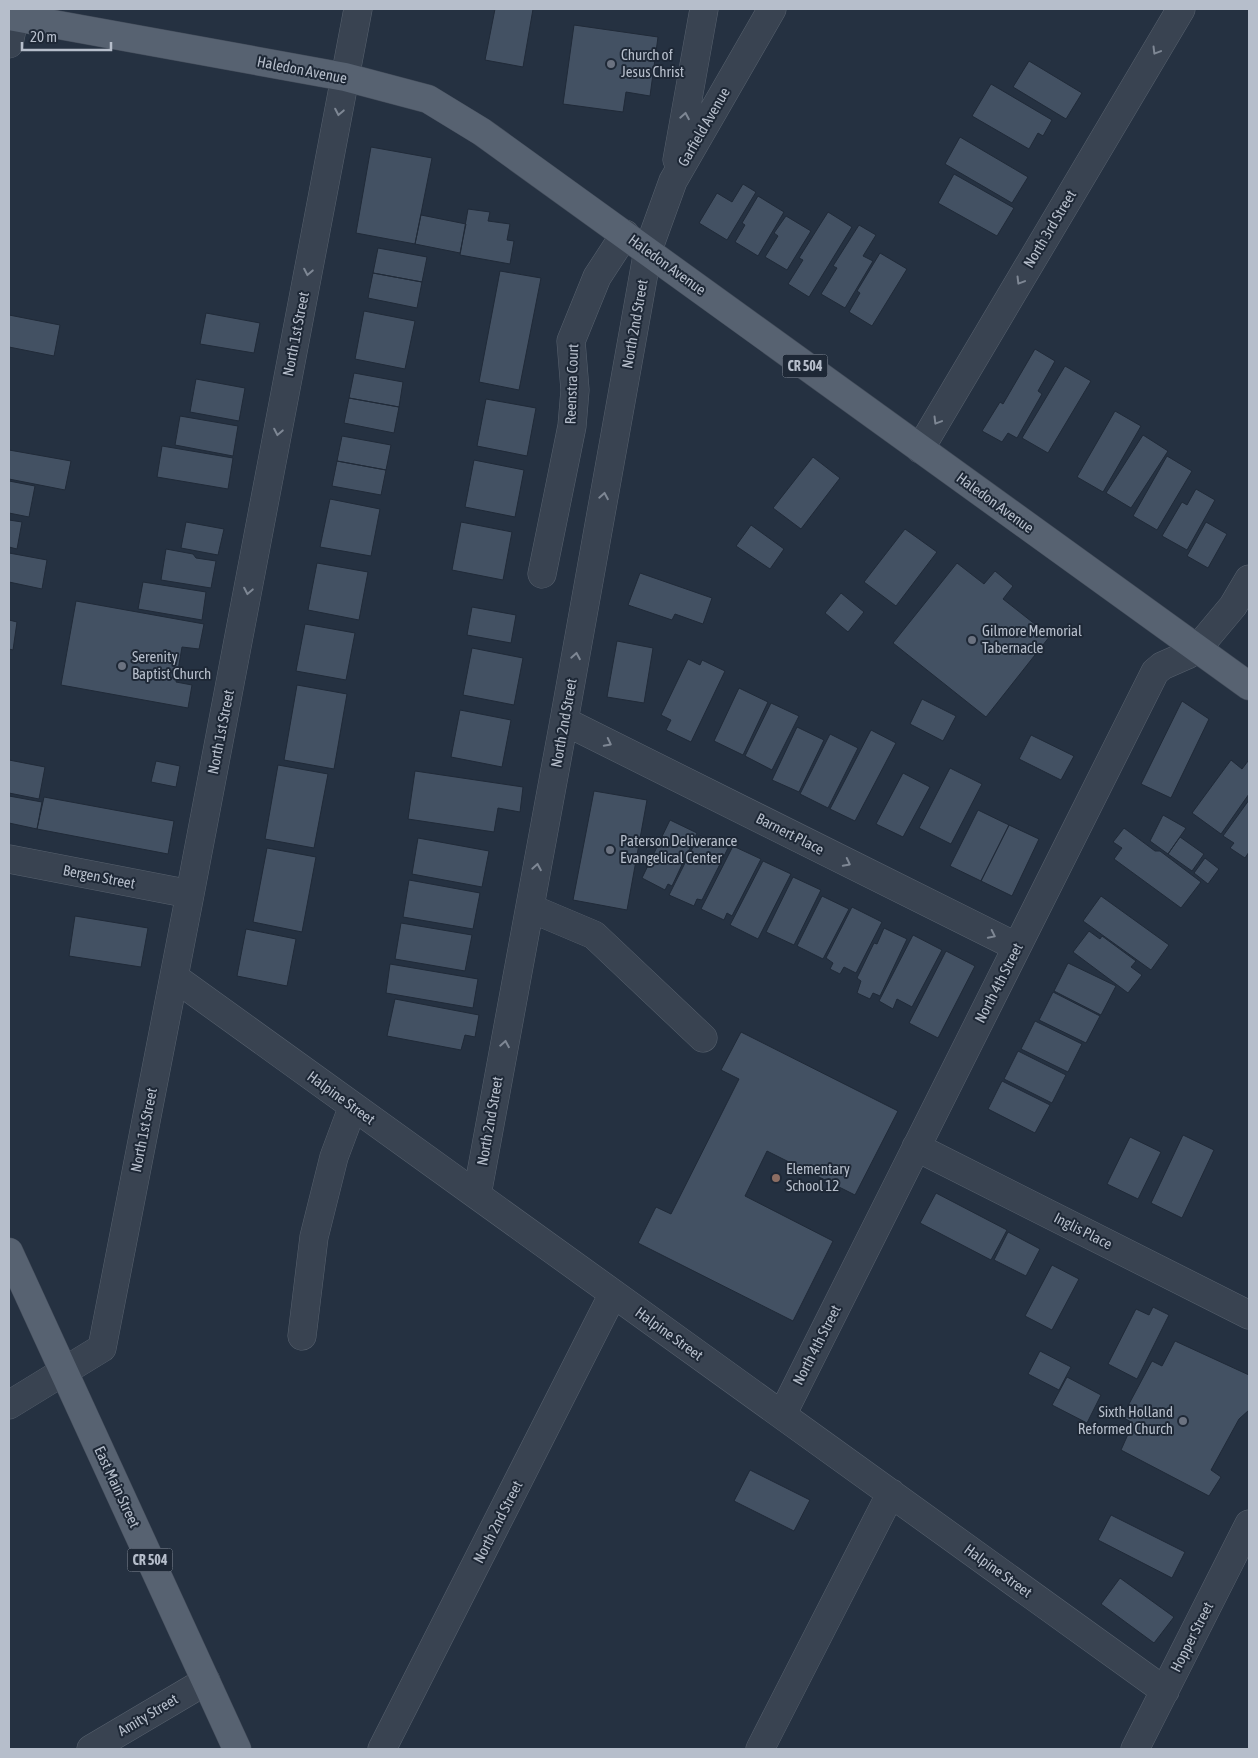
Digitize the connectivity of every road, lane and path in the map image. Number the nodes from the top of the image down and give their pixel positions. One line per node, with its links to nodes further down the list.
1 (358, 9): 7 (street, North 1st Street)
2 (704, 9): 8 (street, one-way to 2)
3 (772, 9): 8 (street, Garfield Avenue)
4 (1181, 9): 11 (street, North 3rd Street, one-way to 11)
5 (13, 14): 6 (street); 7 (main road, Haledon Avenue / CR 504)
6 (9, 44)
7 (345, 78): 9 (main road, Haledon Avenue / CR 504); 18 (street, North 1st Street, one-way to 18)
8 (673, 181): 10 (street, Garfield Avenue)
9 (625, 234): 10 (main road, Haledon Avenue / CR 504); 12 (street, Reenstra Court)
10 (648, 250): 11 (main road, Haledon Avenue / CR 504); 16 (street, North 2nd Street, one-way to 10)
11 (920, 449): 14 (main road, Haledon Avenue / CR 504)
12 (542, 574)
13 (1249, 579): 14 (street, North 4th Street)
14 (1198, 649): 15 (main road, Haledon Avenue / CR 504); 20 (street, North 4th Street)
15 (1249, 686)
16 (564, 721): 19 (street, North 2nd Street, one-way to 16); 20 (street, Barnert Place, one-way to 20)
17 (9, 859): 18 (street, Bergen Street)
18 (190, 894): 21 (street, North 1st Street)
19 (530, 908): 22 (street); 25 (street, North 2nd Street, one-way to 19)
20 (1017, 947): 24 (street, North 4th Street)
21 (174, 978): 23 (street, Halpine Street); 30 (street, North 1st Street)
22 (703, 1038)
23 (353, 1106): 25 (street, Halpine Street); 29 (street)
24 (916, 1147): 28 (street, Inglis Place); 32 (street, North 4th Street)
25 (477, 1195): 27 (street, Halpine Street)
26 (9, 1252): 30 (main road, East Main Street / CR 504)
27 (613, 1294): 32 (street, Halpine Street); 39 (street, North 2nd Street)
28 (1249, 1315)
29 (302, 1336)
30 (64, 1371): 31 (street, North 1st Street); 35 (main road, East Main Street / CR 504)
31 (9, 1404)
32 (782, 1415): 33 (street, Halpine Street)
33 (891, 1493): 36 (street, Halpine Street); 40 (street)
34 (1249, 1524): 36 (street, Hopper Street)
35 (206, 1681): 37 (street, Amity Street); 38 (main road, East Main Street / CR 504)
36 (1165, 1691): 41 (street, Hopper Street)
37 (91, 1749)
38 (237, 1749)
39 (382, 1749)
40 (760, 1749)
41 (1136, 1749)

